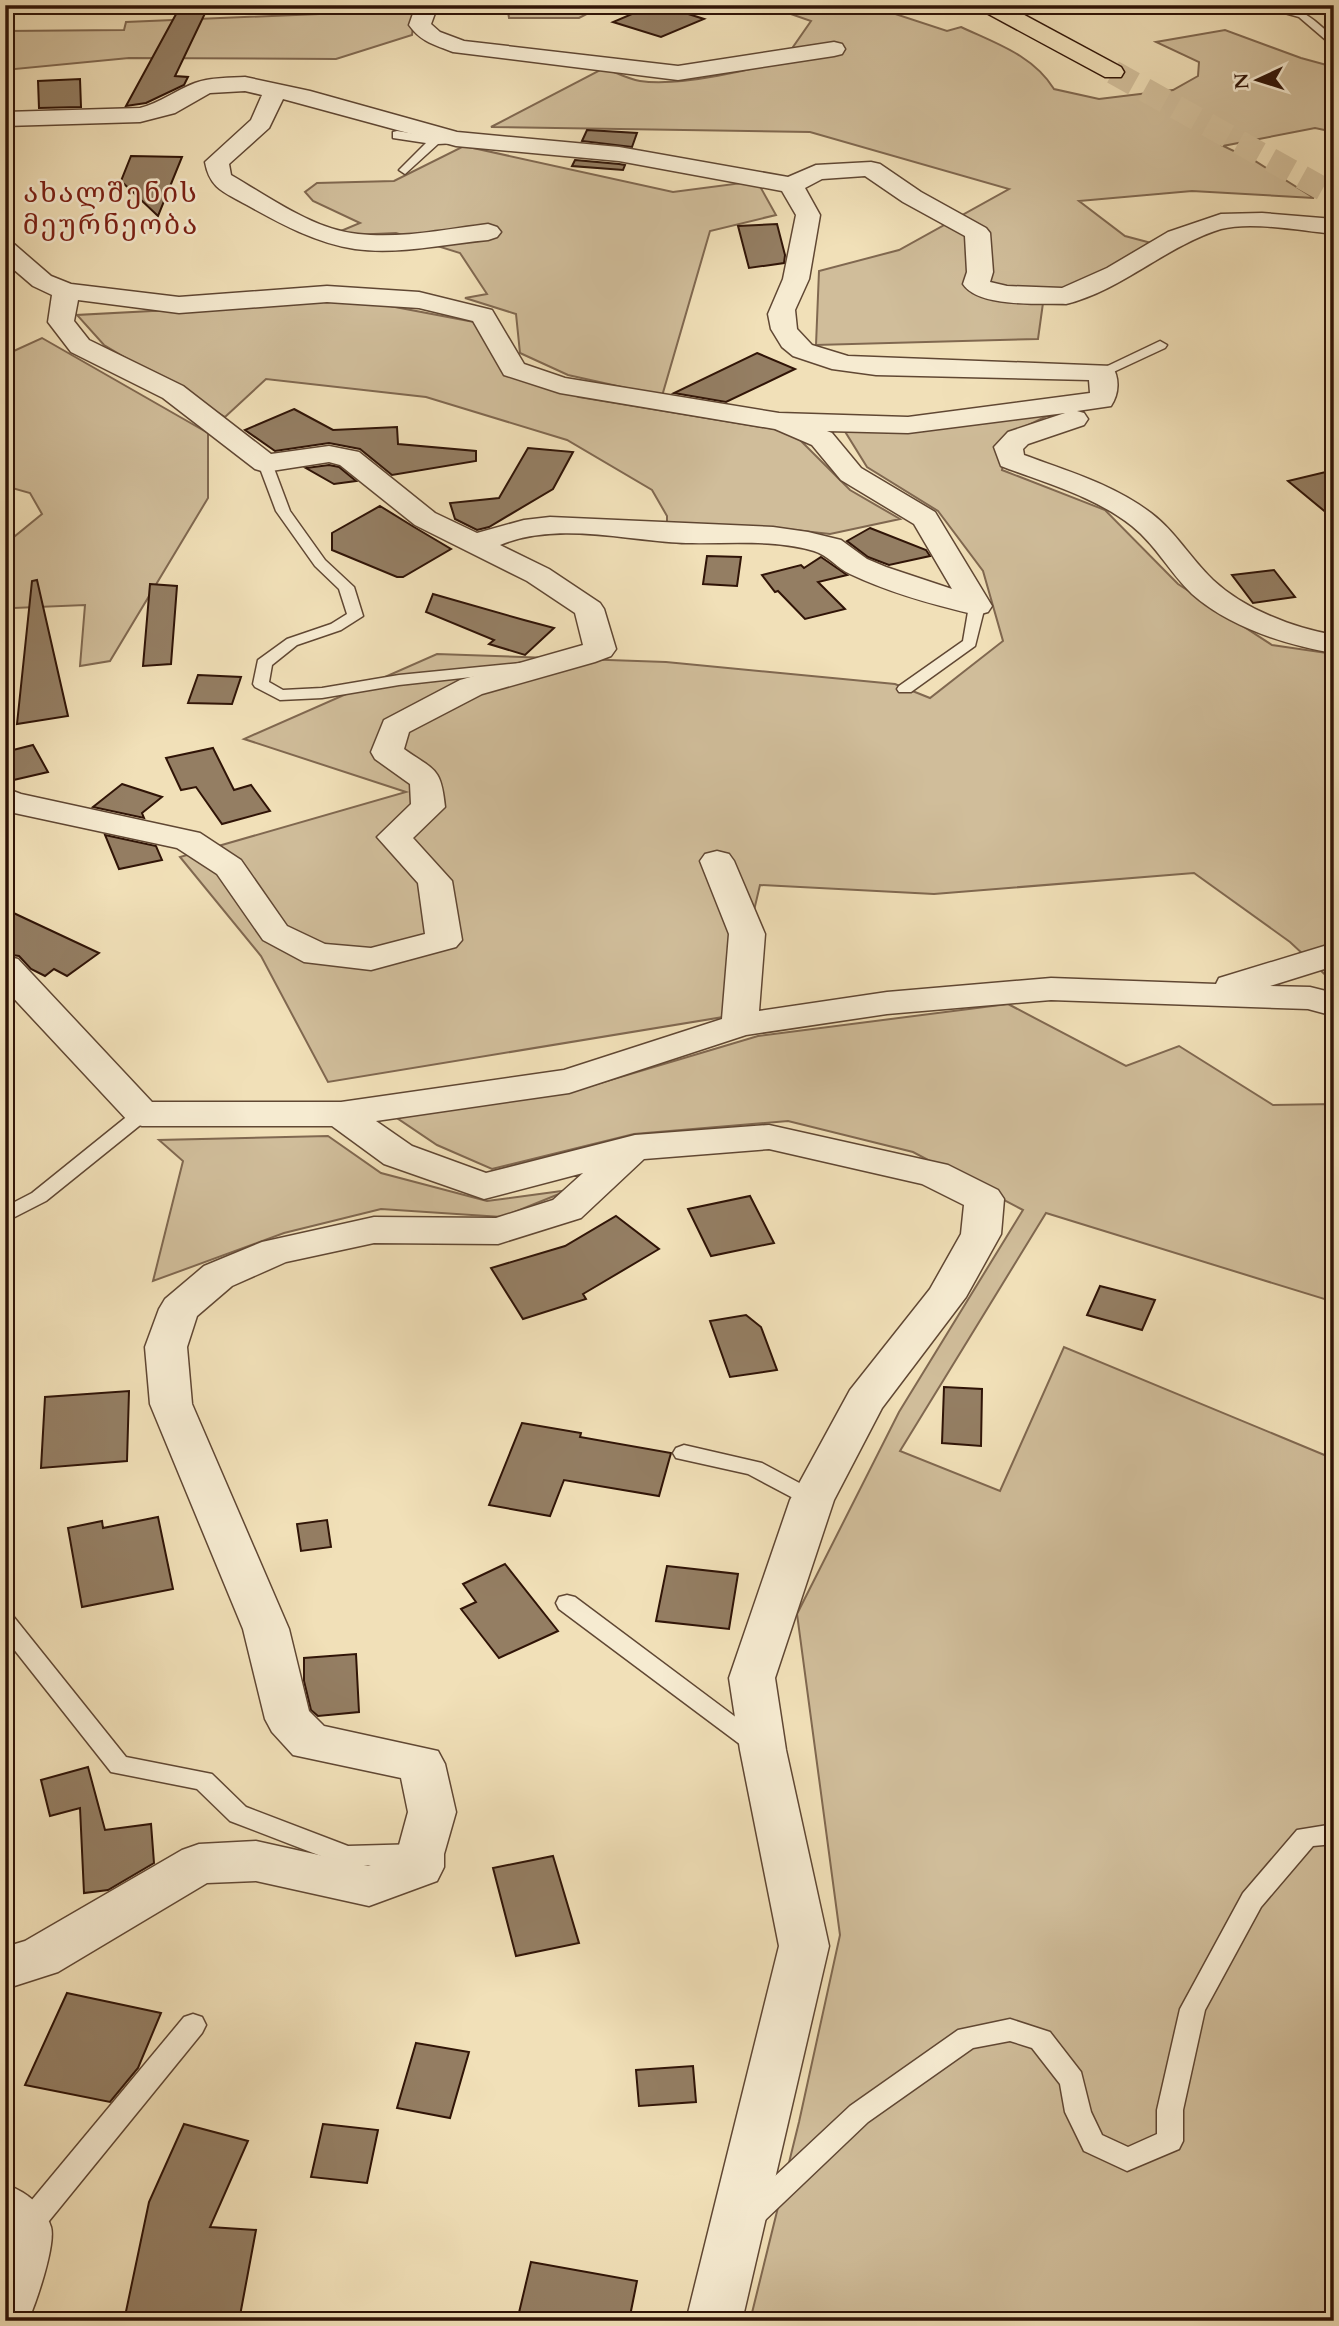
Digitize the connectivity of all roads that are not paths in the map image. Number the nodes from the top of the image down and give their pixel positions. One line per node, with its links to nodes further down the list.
1 (428, 5): 5 (street)
2 (989, 5): 6 (highway)
3 (1261, 5): 4 (lane)
4 (1334, 44)
5 (834, 49)
6 (1113, 72)
7 (276, 90): 8 (street); 10 (street); 15 (street)
8 (5, 119)
9 (397, 135): 10 (lane)
10 (445, 140): 11 (lane); 12 (street)
11 (405, 170)
12 (791, 185): 13 (street); 20 (street)
13 (1306, 224): 14 (street); 16 (street)
14 (1334, 227)
15 (488, 232)
16 (1334, 235)
17 (5, 248): 18 (street)
18 (66, 291): 21 (street); 22 (street)
19 (1160, 345): 20 (lane)
20 (1102, 386): 21 (street); 25 (street)
21 (779, 421): 24 (street)
22 (265, 463): 23 (street); 26 (lane)
23 (474, 545): 24 (street); 26 (street)
24 (977, 606): 27 (lane)
25 (1334, 644)
26 (532, 668): 28 (street)
27 (905, 689)
28 (5, 798)
29 (717, 861): 34 (street)
30 (1334, 954): 32 (street)
31 (5, 967): 35 (street)
32 (1206, 994): 33 (street); 34 (street)
33 (1334, 1005)
34 (740, 1025): 36 (street)
35 (142, 1114): 36 (street); 38 (lane)
36 (341, 1114): 37 (street)
37 (635, 1147): 40 (street); 45 (street)
38 (5, 1216)
39 (684, 1453): 40 (lane)
40 (812, 1500): 43 (street)
41 (567, 1603): 43 (lane)
42 (5, 1622): 45 (lane)
43 (763, 1750): 49 (street)
44 (1334, 1834): 49 (lane)
45 (420, 1854): 46 (street)
46 (5, 1968)
47 (193, 2025): 48 (lane)
48 (12, 2222): 50 (street)
49 (737, 2229): 51 (street)
50 (5, 2310)
51 (714, 2321)

